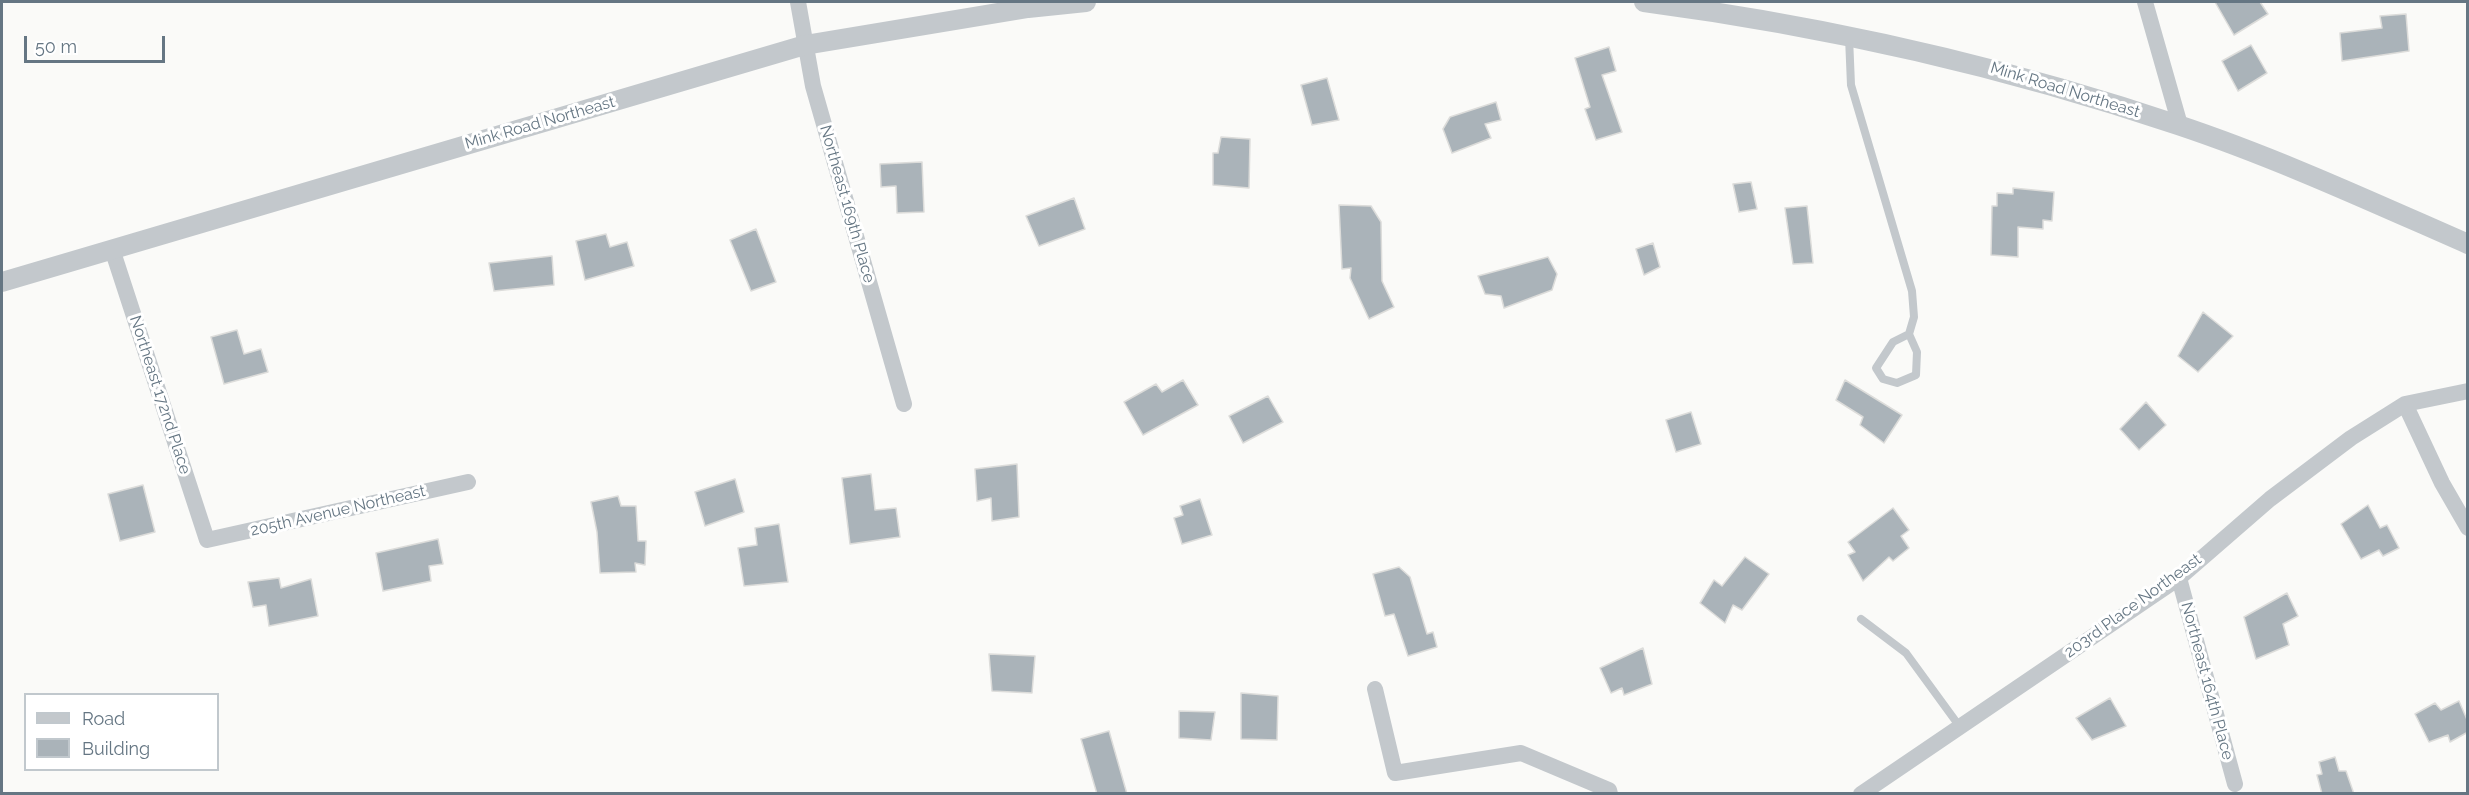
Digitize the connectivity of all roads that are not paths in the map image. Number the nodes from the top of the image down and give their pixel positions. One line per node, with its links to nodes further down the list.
1 (798, 2): 7 (street, Northeast 169th Place)
2 (1086, 2): 5 (street, Mink Road Northeast)
3 (1644, 2): 6 (street, Mink Road Northeast)
4 (2145, 2): 8 (street)
5 (1030, 5): 7 (street, Mink Road Northeast)
6 (1849, 34): 8 (street, Mink Road Northeast); 12 (lane)
7 (805, 45): 10 (street, Mink Road Northeast); 14 (street, Northeast 169th Place)
8 (2180, 125): 9 (street, Mink Road Northeast)
9 (2468, 244)
10 (112, 249): 11 (street, Mink Road Northeast); 18 (street, Northeast 172nd Place)
11 (2, 282)
12 (1909, 334): 12 (lane)
13 (2468, 391): 15 (street, 203rd Place Northeast)
14 (904, 404)
15 (2405, 404): 17 (street); 19 (street, 203rd Place Northeast)
16 (468, 482): 18 (street, 205th Avenue Northeast)
17 (2468, 528)
18 (207, 540)
19 (2179, 578): 22 (street, 203rd Place Northeast); 23 (street, Northeast 164th Place)
20 (1861, 619): 22 (lane)
21 (1375, 689): 24 (street)
22 (1960, 727): 25 (street, 203rd Place Northeast)
23 (2235, 784)
24 (1610, 794)
25 (1861, 794)

